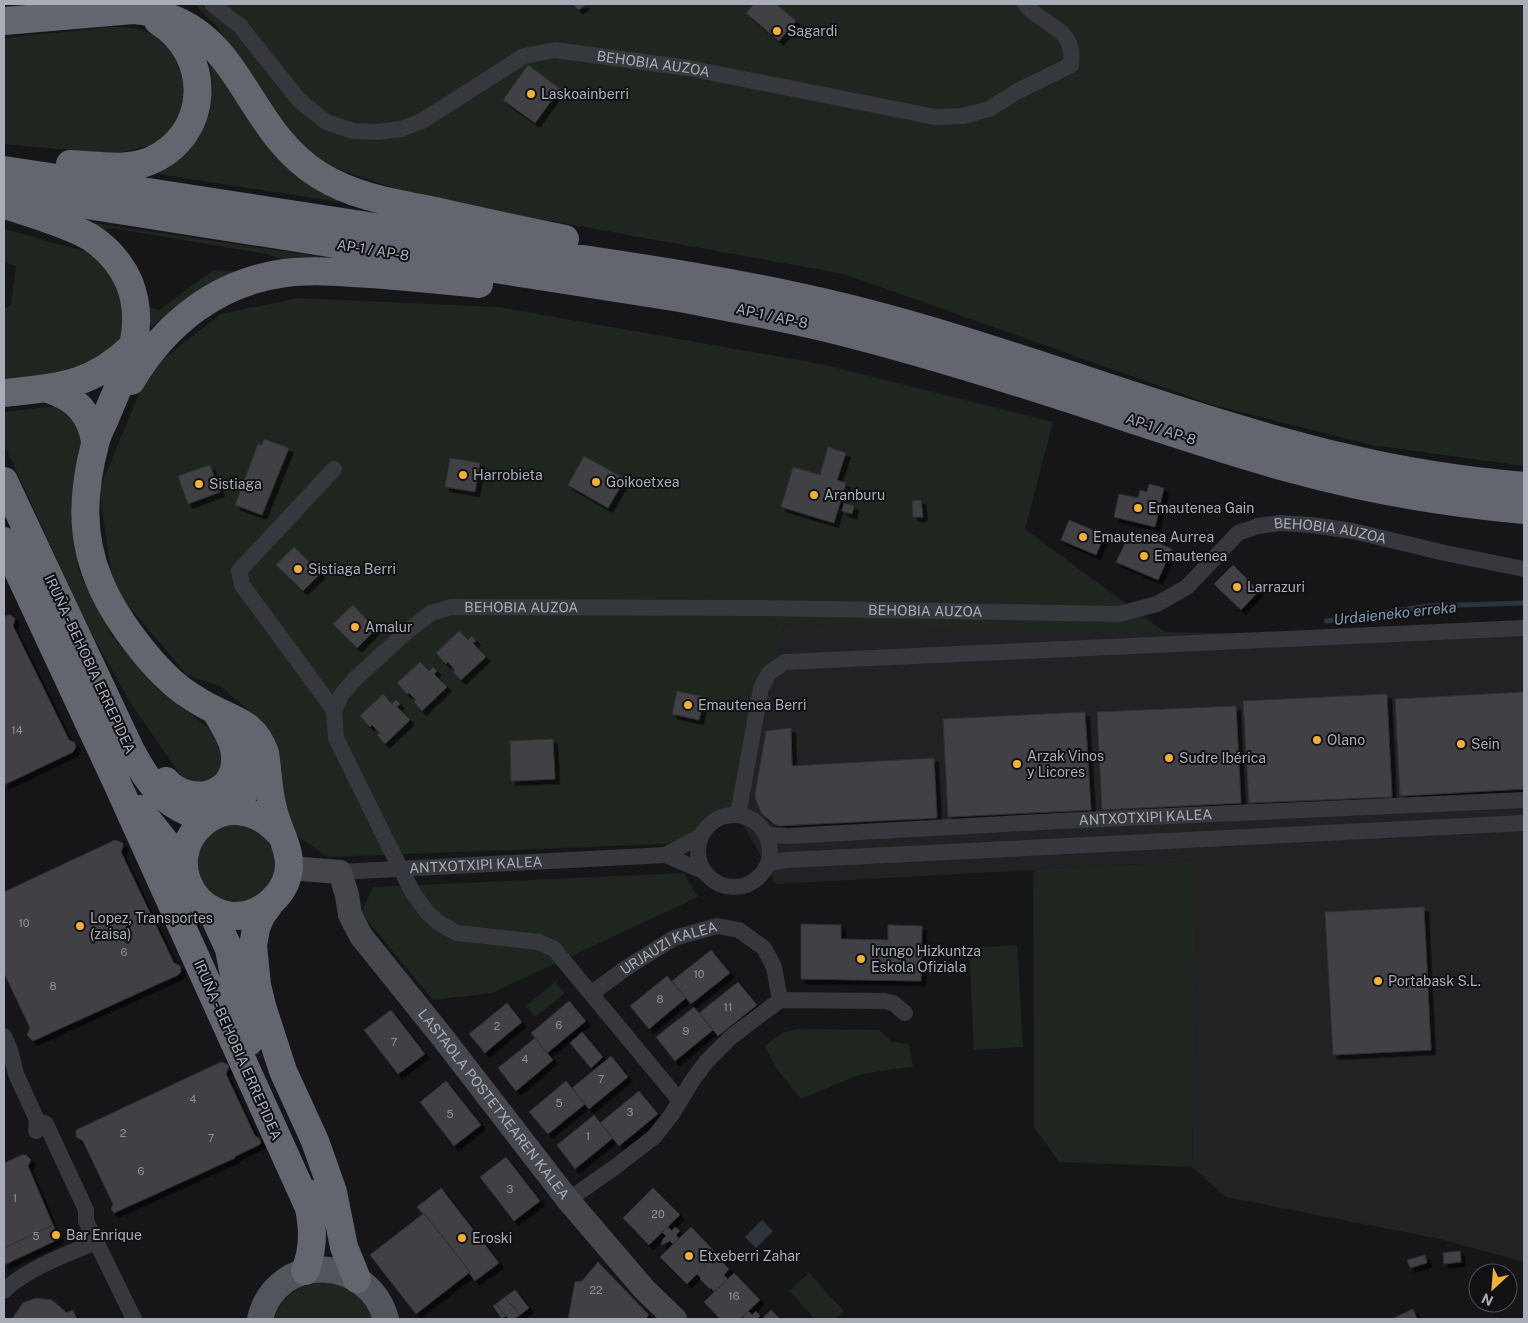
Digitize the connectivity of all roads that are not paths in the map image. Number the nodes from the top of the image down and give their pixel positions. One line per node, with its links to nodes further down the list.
1 (212, 4): 2 (street, BEHOBIA AUZOA)
2 (1025, 4)
3 (119, 11): 4 (highway); 5 (highway); 8 (highway)
4 (9, 23)
5 (4, 168): 8 (highway, AP-1 / AP-8)
6 (4, 192): 9 (highway, AP-1 / AP-8)
7 (4, 204): 10 (highway)
8 (703, 278): 16 (highway, AP-1 / AP-8)
9 (680, 298): 13 (highway); 17 (highway, AP-1 / AP-8)
10 (133, 346): 11 (highway); 13 (highway)
11 (48, 389): 12 (highway); 13 (highway)
12 (12, 392)
13 (94, 449): 22 (highway)
14 (334, 469): 23 (street)
15 (4, 481): 21 (highway, IRUÑA - BEHOBIA ERREPIDEA)
16 (1524, 486)
17 (1524, 510)
18 (4, 541): 24 (highway, IRUÑA - BEHOBIA ERREPIDEA)
19 (1524, 569): 23 (street, BEHOBIA AUZOA)
20 (1524, 628): 27 (street)
21 (106, 700): 22 (highway); 26 (highway, IRUÑA - BEHOBIA ERREPIDEA)
22 (216, 710): 26 (highway); 29 (highway)
23 (334, 710): 40 (street, bridge)
24 (116, 781): 35 (highway, IRUÑA - BEHOBIA ERREPIDEA); 48 (highway, IRUÑA - BEHOBIA ERREPIDEA)
25 (1524, 800): 30 (street, ANTXOTXIPI KALEA)
26 (219, 815): 29 (highway); 35 (highway)
27 (738, 815): 30 (street); 31 (street)
28 (1524, 823): 33 (street, ANTXOTXIPI KALEA)
29 (281, 835): 34 (highway)
30 (767, 835): 33 (street)
31 (701, 836): 32 (street, ANTXOTXIPI KALEA); 36 (street)
32 (665, 855): 36 (street, ANTXOTXIPI KALEA); 37 (street, ANTXOTXIPI KALEA)
33 (769, 863): 36 (street)
34 (289, 864): 37 (street, ANTXOTXIPI KALEA); 38 (highway)
35 (184, 868): 39 (highway)
36 (703, 871)
37 (340, 872): 47 (street, LASTAOLA POSTETXEAREN KALEA)
38 (269, 905): 39 (highway); 51 (highway)
39 (211, 910): 48 (highway, IRUÑA - BEHOBIA ERREPIDEA)
40 (592, 993): 41 (street, URJAUZI KALEA); 46 (street)
41 (780, 1000): 42 (street); 46 (street)
42 (905, 1013)
43 (4, 1036): 45 (street)
44 (4, 1060): 45 (street)
45 (16, 1074): 49 (street)
46 (680, 1101): 47 (street)
47 (568, 1200): 57 (street, LASTAOLA POSTETXEAREN KALEA)
48 (310, 1210): 50 (highway, IRUÑA - BEHOBIA ERREPIDEA)
49 (96, 1242): 52 (street); 55 (street)
50 (305, 1271): 51 (main road); 53 (main road)
51 (357, 1279): 54 (main road)
52 (4, 1291)
53 (265, 1308): 56 (street)
54 (387, 1316)
55 (134, 1319)
56 (244, 1319)
57 (675, 1319)

